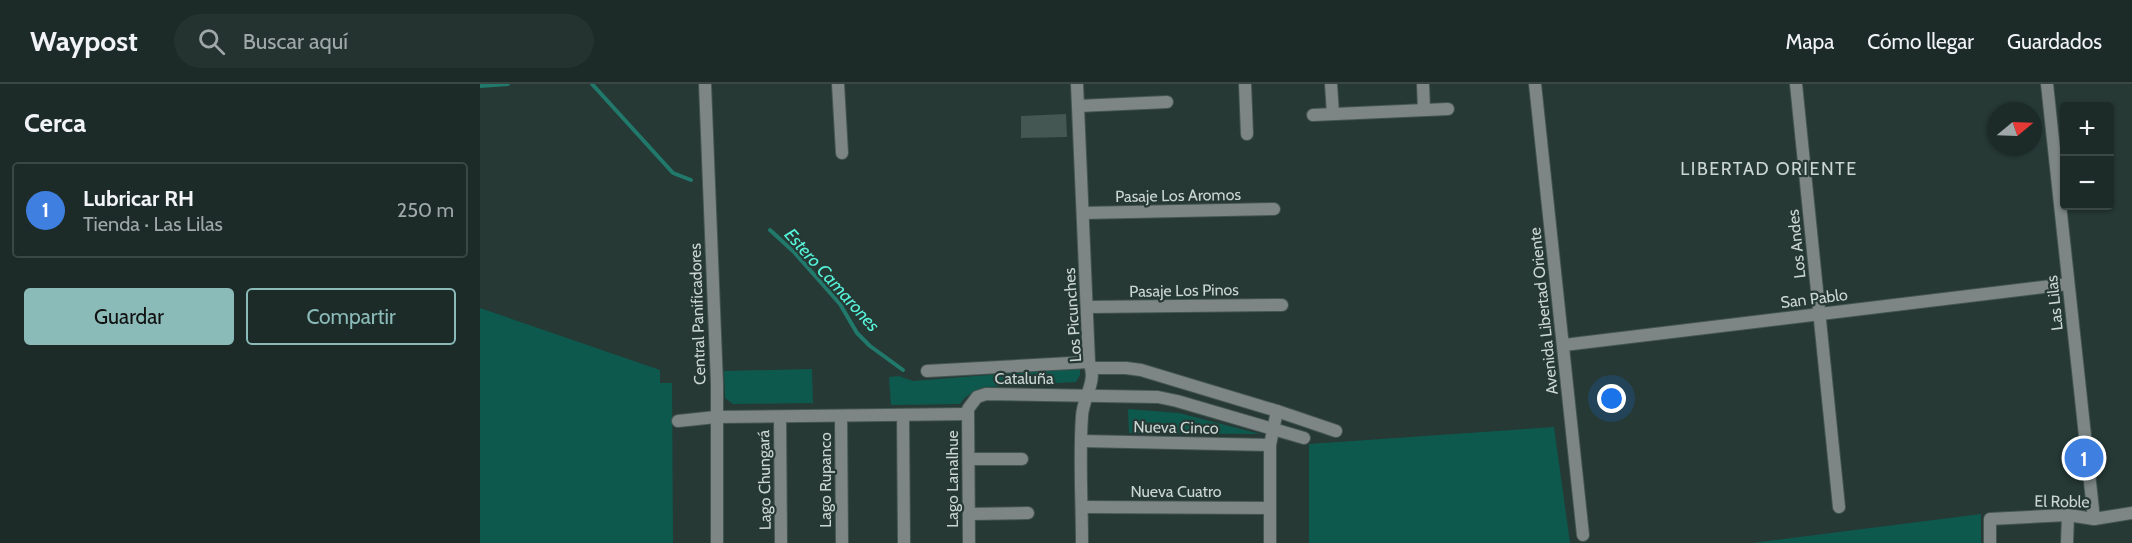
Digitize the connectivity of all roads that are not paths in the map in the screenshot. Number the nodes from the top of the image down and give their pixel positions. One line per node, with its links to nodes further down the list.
1 (705, 84): 32 (street, Central Panificadores)
2 (838, 84): 17 (street)
3 (1077, 84): 11 (street, Los Picunches)
4 (1245, 84): 16 (street)
5 (1331, 84): 14 (street)
6 (1423, 84): 13 (street)
7 (1535, 84): 24 (street, Avenida Libertad Oriente)
8 (1796, 84): 23 (street, Los Andes)
9 (2047, 84): 20 (street, Las Lilas)
10 (1167, 102): 11 (street)
11 (1078, 106): 19 (street, Los Picunches)
12 (1448, 109): 13 (street)
13 (1424, 110): 14 (street)
14 (1333, 114): 15 (street)
15 (1312, 115)
16 (1247, 134)
17 (842, 153)
18 (1274, 210): 19 (street, Pasaje Los Aromos)
19 (1083, 213): 22 (street, Los Picunches)
20 (2068, 284): 23 (street, San Pablo); 49 (street, Las Lilas)
21 (1282, 305): 22 (street, Pasaje Los Pinos)
22 (1087, 307): 25 (street, Los Picunches)
23 (1819, 314): 24 (street, San Pablo); 43 (street, Los Andes)
24 (1564, 345): 50 (street, Avenida Libertad Oriente)
25 (1091, 365): 26 (street); 27 (street, Los Picunches); 28 (street)
26 (927, 371)
27 (1088, 394): 29 (street, Cataluña); 35 (street, Cataluña); 38 (street, Los Picunches)
28 (1277, 411): 35 (street); 36 (street)
29 (968, 414): 30 (street); 40 (street, Lago Lanalhue)
30 (903, 415): 31 (street); 54 (street)
31 (841, 416): 33 (street); 53 (street, Lago Rupanco)
32 (716, 417): 33 (street); 34 (street); 51 (street, Central Panificadores)
33 (780, 417): 52 (street, Lago Chungará)
34 (678, 421)
35 (1272, 428): 37 (street, Cataluña); 39 (street)
36 (1336, 431)
37 (1304, 438)
38 (1082, 441): 39 (street, Nueva Cinco); 42 (street, Los Picunches)
39 (1270, 445): 44 (street)
40 (969, 459): 41 (street); 47 (street, Lago Lanalhue)
41 (1022, 459)
42 (1082, 507): 44 (street, Nueva Cuatro); 56 (street, Los Picunches)
43 (1839, 507)
44 (1270, 508): 57 (street)
45 (1028, 513): 47 (street)
46 (2132, 513): 49 (street, El Roble)
47 (969, 514): 55 (street, Lago Lanalhue)
48 (2068, 515): 49 (street, El Roble); 58 (street, El Roble); 59 (street)
49 (2094, 519)
50 (1583, 535)
51 (717, 543)
52 (781, 543)
53 (842, 543)
54 (904, 543)
55 (969, 543)
56 (1082, 543)
57 (1270, 543)
58 (1990, 543)
59 (2067, 543)

